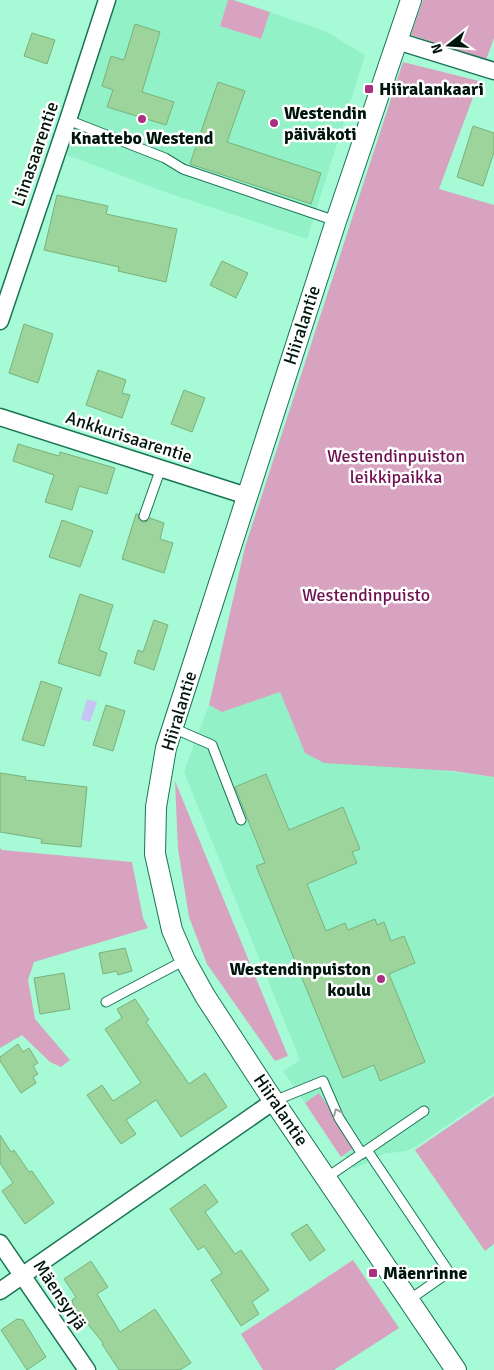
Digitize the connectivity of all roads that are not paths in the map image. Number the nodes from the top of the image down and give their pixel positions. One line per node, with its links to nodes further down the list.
1 (107, 0): 5 (street, Liinasaarentie)
2 (411, 0): 3 (street, Hiiralantie)
3 (397, 41): 4 (street); 6 (street, Hiiralantie)
4 (494, 71)
5 (68, 120): 6 (lane); 7 (street, Liinasaarentie)
6 (336, 221): 10 (street, Hiiralantie)
7 (0, 321)
8 (0, 417): 9 (street, Ankkurisaarentie)
9 (161, 468): 10 (street, Ankkurisaarentie); 11 (lane)
10 (247, 496): 12 (street, Hiiralantie)
11 (144, 516)
12 (173, 728): 13 (lane); 14 (street, Hiiralantie)
13 (241, 820)
14 (185, 960): 15 (lane); 16 (street, Hiiralantie)
15 (106, 1002)
16 (274, 1101): 18 (lane, one-way to 16); 19 (street, Hiiralantie); 21 (street)
17 (424, 1111): 18 (lane)
18 (365, 1152): 19 (lane); 23 (lane)
19 (326, 1178): 23 (street, Hiiralantie)
20 (0, 1243): 21 (street, Mäensyrjä)
21 (23, 1276): 22 (street); 24 (street, Mäensyrjä)
22 (0, 1291)
23 (409, 1300): 25 (street, Hiiralantie)
24 (87, 1370)
25 (456, 1370)

